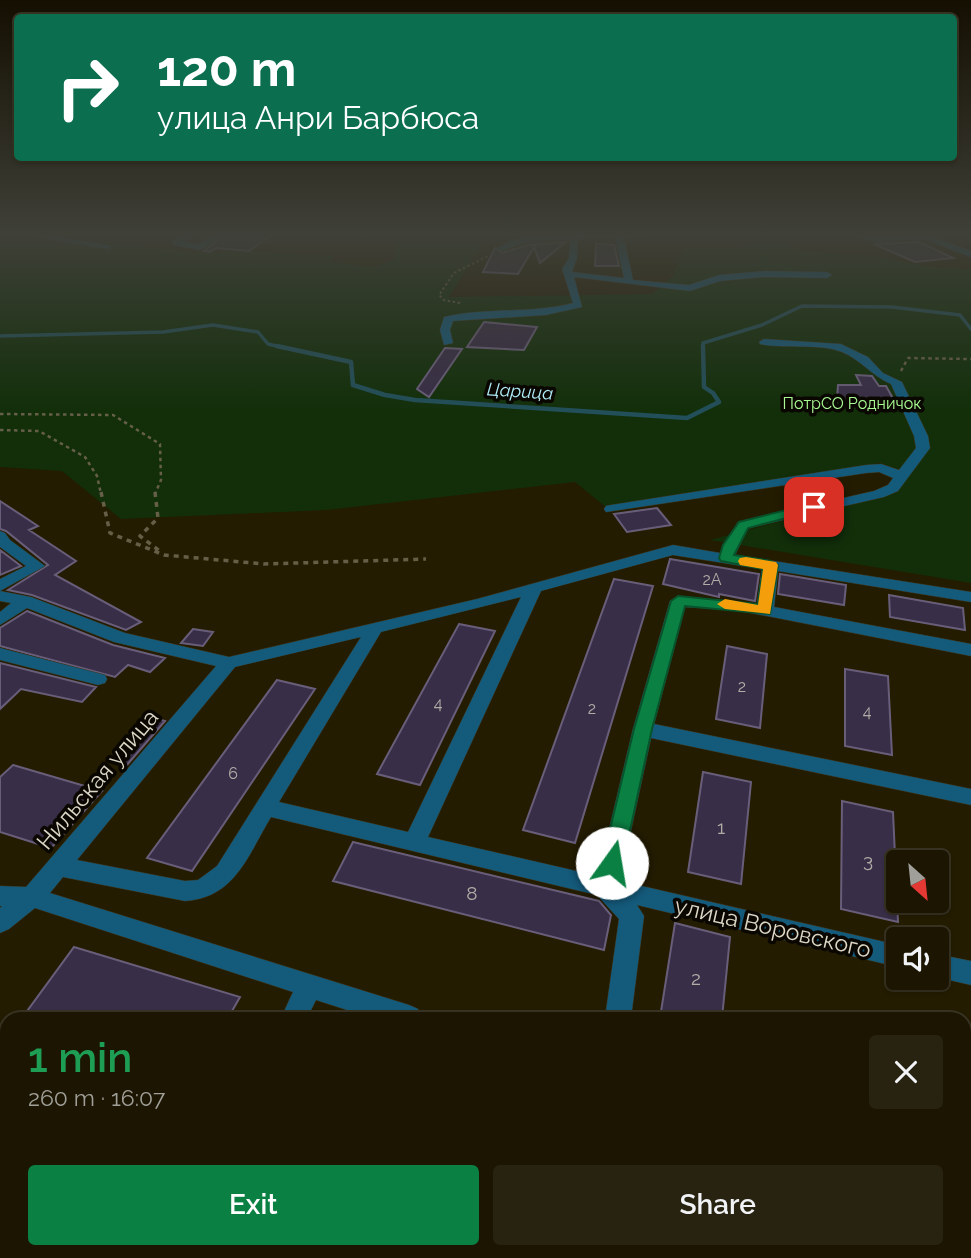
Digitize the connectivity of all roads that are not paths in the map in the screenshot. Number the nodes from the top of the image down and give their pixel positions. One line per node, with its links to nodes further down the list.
1 (575, 294): 3 (street)
2 (764, 342): 4 (street)
3 (448, 343)
4 (901, 476): 5 (street); 7 (street)
5 (611, 509)
6 (0, 536): 9 (street)
7 (726, 558): 8 (street); 10 (street)
8 (771, 565): 12 (street); 14 (street)
9 (0, 586)
10 (534, 588): 16 (street); 24 (street)
11 (0, 596): 13 (street)
12 (971, 597)
13 (25, 601): 15 (street); 19 (street)
14 (765, 611): 17 (street); 21 (street)
15 (0, 620)
16 (375, 628): 19 (street); 23 (street)
17 (971, 650)
18 (0, 654): 20 (street)
19 (229, 663): 25 (street, Нильская улица)
20 (98, 679)
21 (643, 729): 22 (street); 26 (street)
22 (971, 797)
23 (263, 807): 24 (street, улица Воровского); 25 (street)
24 (414, 843): 26 (street, улица Воровского)
25 (58, 866): 28 (street, Нильская улица)
26 (606, 889): 30 (street, улица Воровского); 36 (street)
27 (0, 896): 28 (street)
28 (32, 897): 29 (street, Нильская улица); 33 (street)
29 (0, 922)
30 (886, 953)
31 (949, 968): 32 (street)
32 (971, 973)
33 (309, 986): 34 (street); 35 (street)
34 (297, 1012)
35 (390, 1012)
36 (619, 1012)

